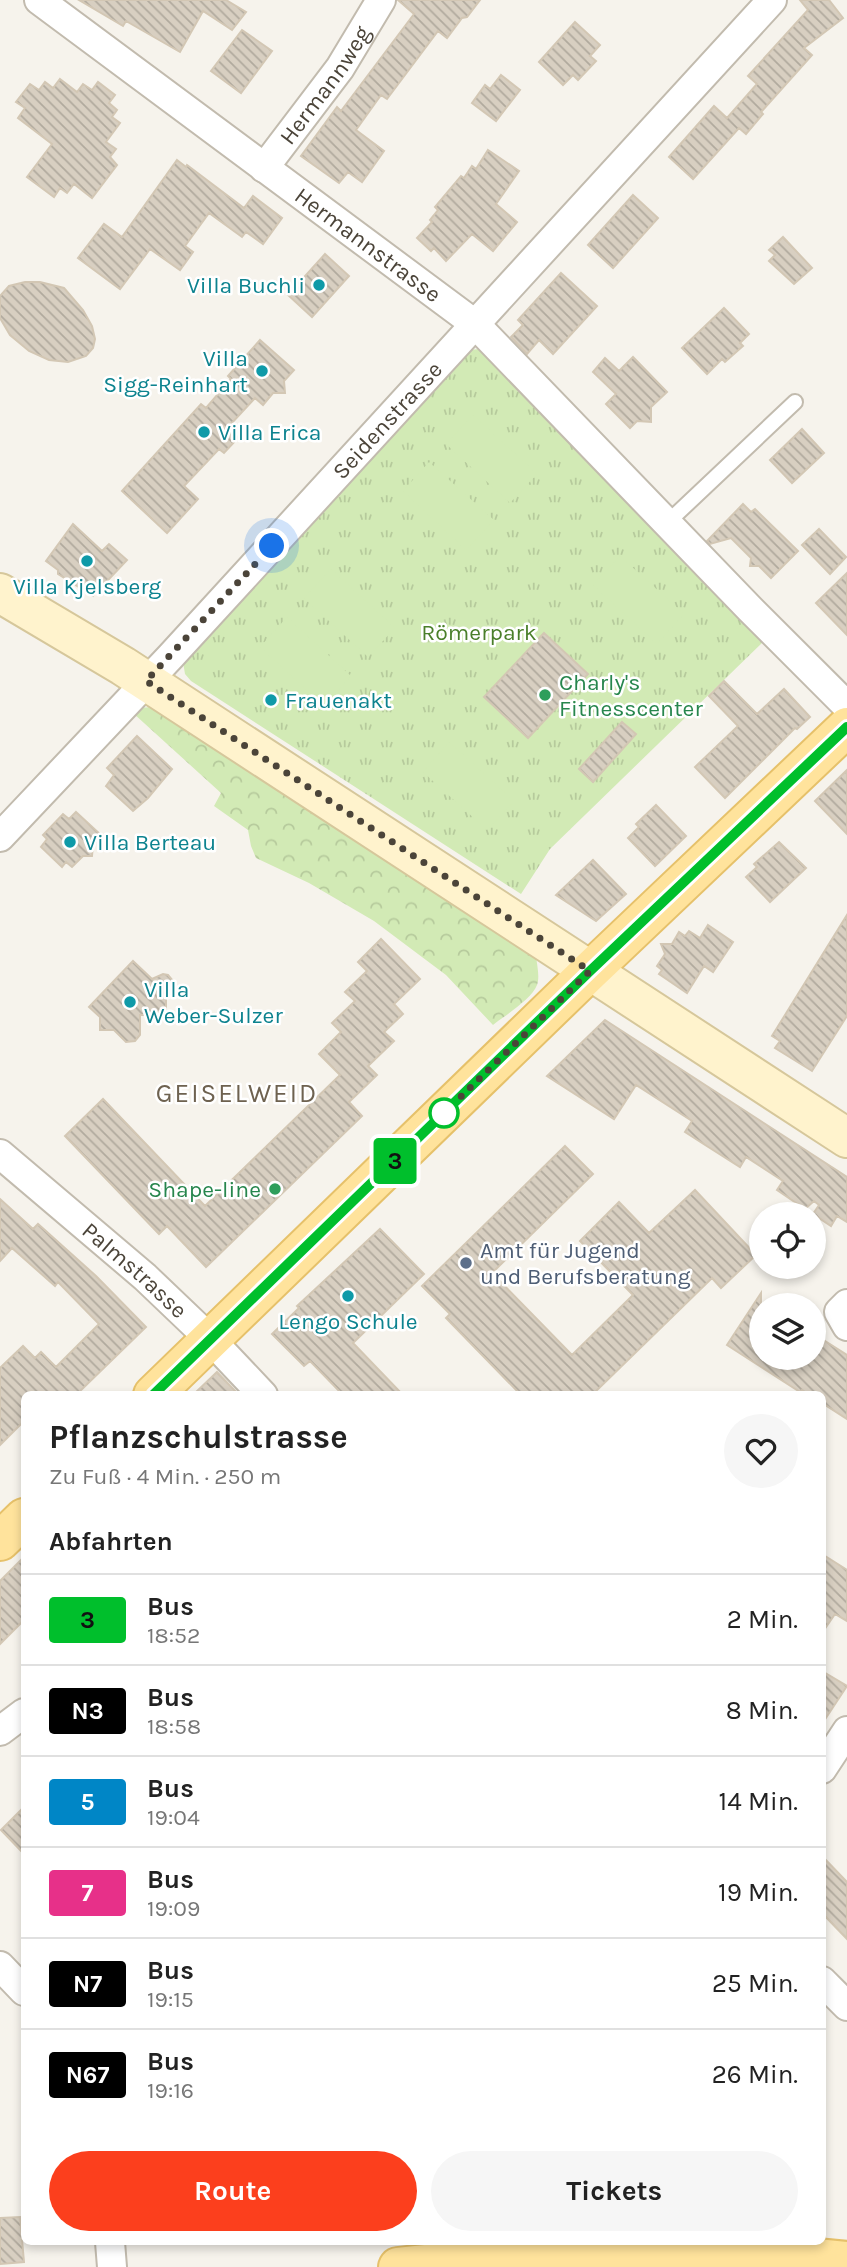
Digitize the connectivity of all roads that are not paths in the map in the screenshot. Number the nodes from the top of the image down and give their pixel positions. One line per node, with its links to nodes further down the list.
1 (39, 0): 4 (street, Hermannstrasse)
2 (381, 0): 4 (street, Hermannweg)
3 (772, 0): 5 (street, Seidenstrasse)
4 (264, 168): 5 (street, Hermannstrasse)
5 (475, 324): 7 (street, Hermannstrasse); 9 (street, Seidenstrasse)
6 (795, 402): 7 (lane)
7 (667, 523): 10 (street, Hermannstrasse)
8 (0, 593): 9 (street)
9 (146, 681): 12 (street, Seidenstrasse); 13 (street)
10 (847, 706)
11 (847, 727): 13 (main road)
12 (0, 837)
13 (590, 971): 14 (street); 18 (main road)
14 (847, 1138)
15 (0, 1154): 18 (street, Palmstrasse)
16 (847, 1304): 17 (street)
17 (847, 1326)
18 (211, 1340): 19 (main road); 20 (street, Palmstrasse)
19 (157, 1391)
20 (259, 1391)
21 (21, 1521): 22 (main road)
22 (0, 1541)
23 (21, 1715): 24 (street)
24 (0, 1731)
25 (847, 1731): 26 (street)
26 (826, 1763)
27 (0, 1966): 29 (street)
28 (826, 1985): 30 (street)
29 (21, 1989)
30 (847, 2006)
31 (110, 2245): 33 (street)
32 (847, 2261): 34 (main road)
33 (112, 2267)
34 (398, 2267)

